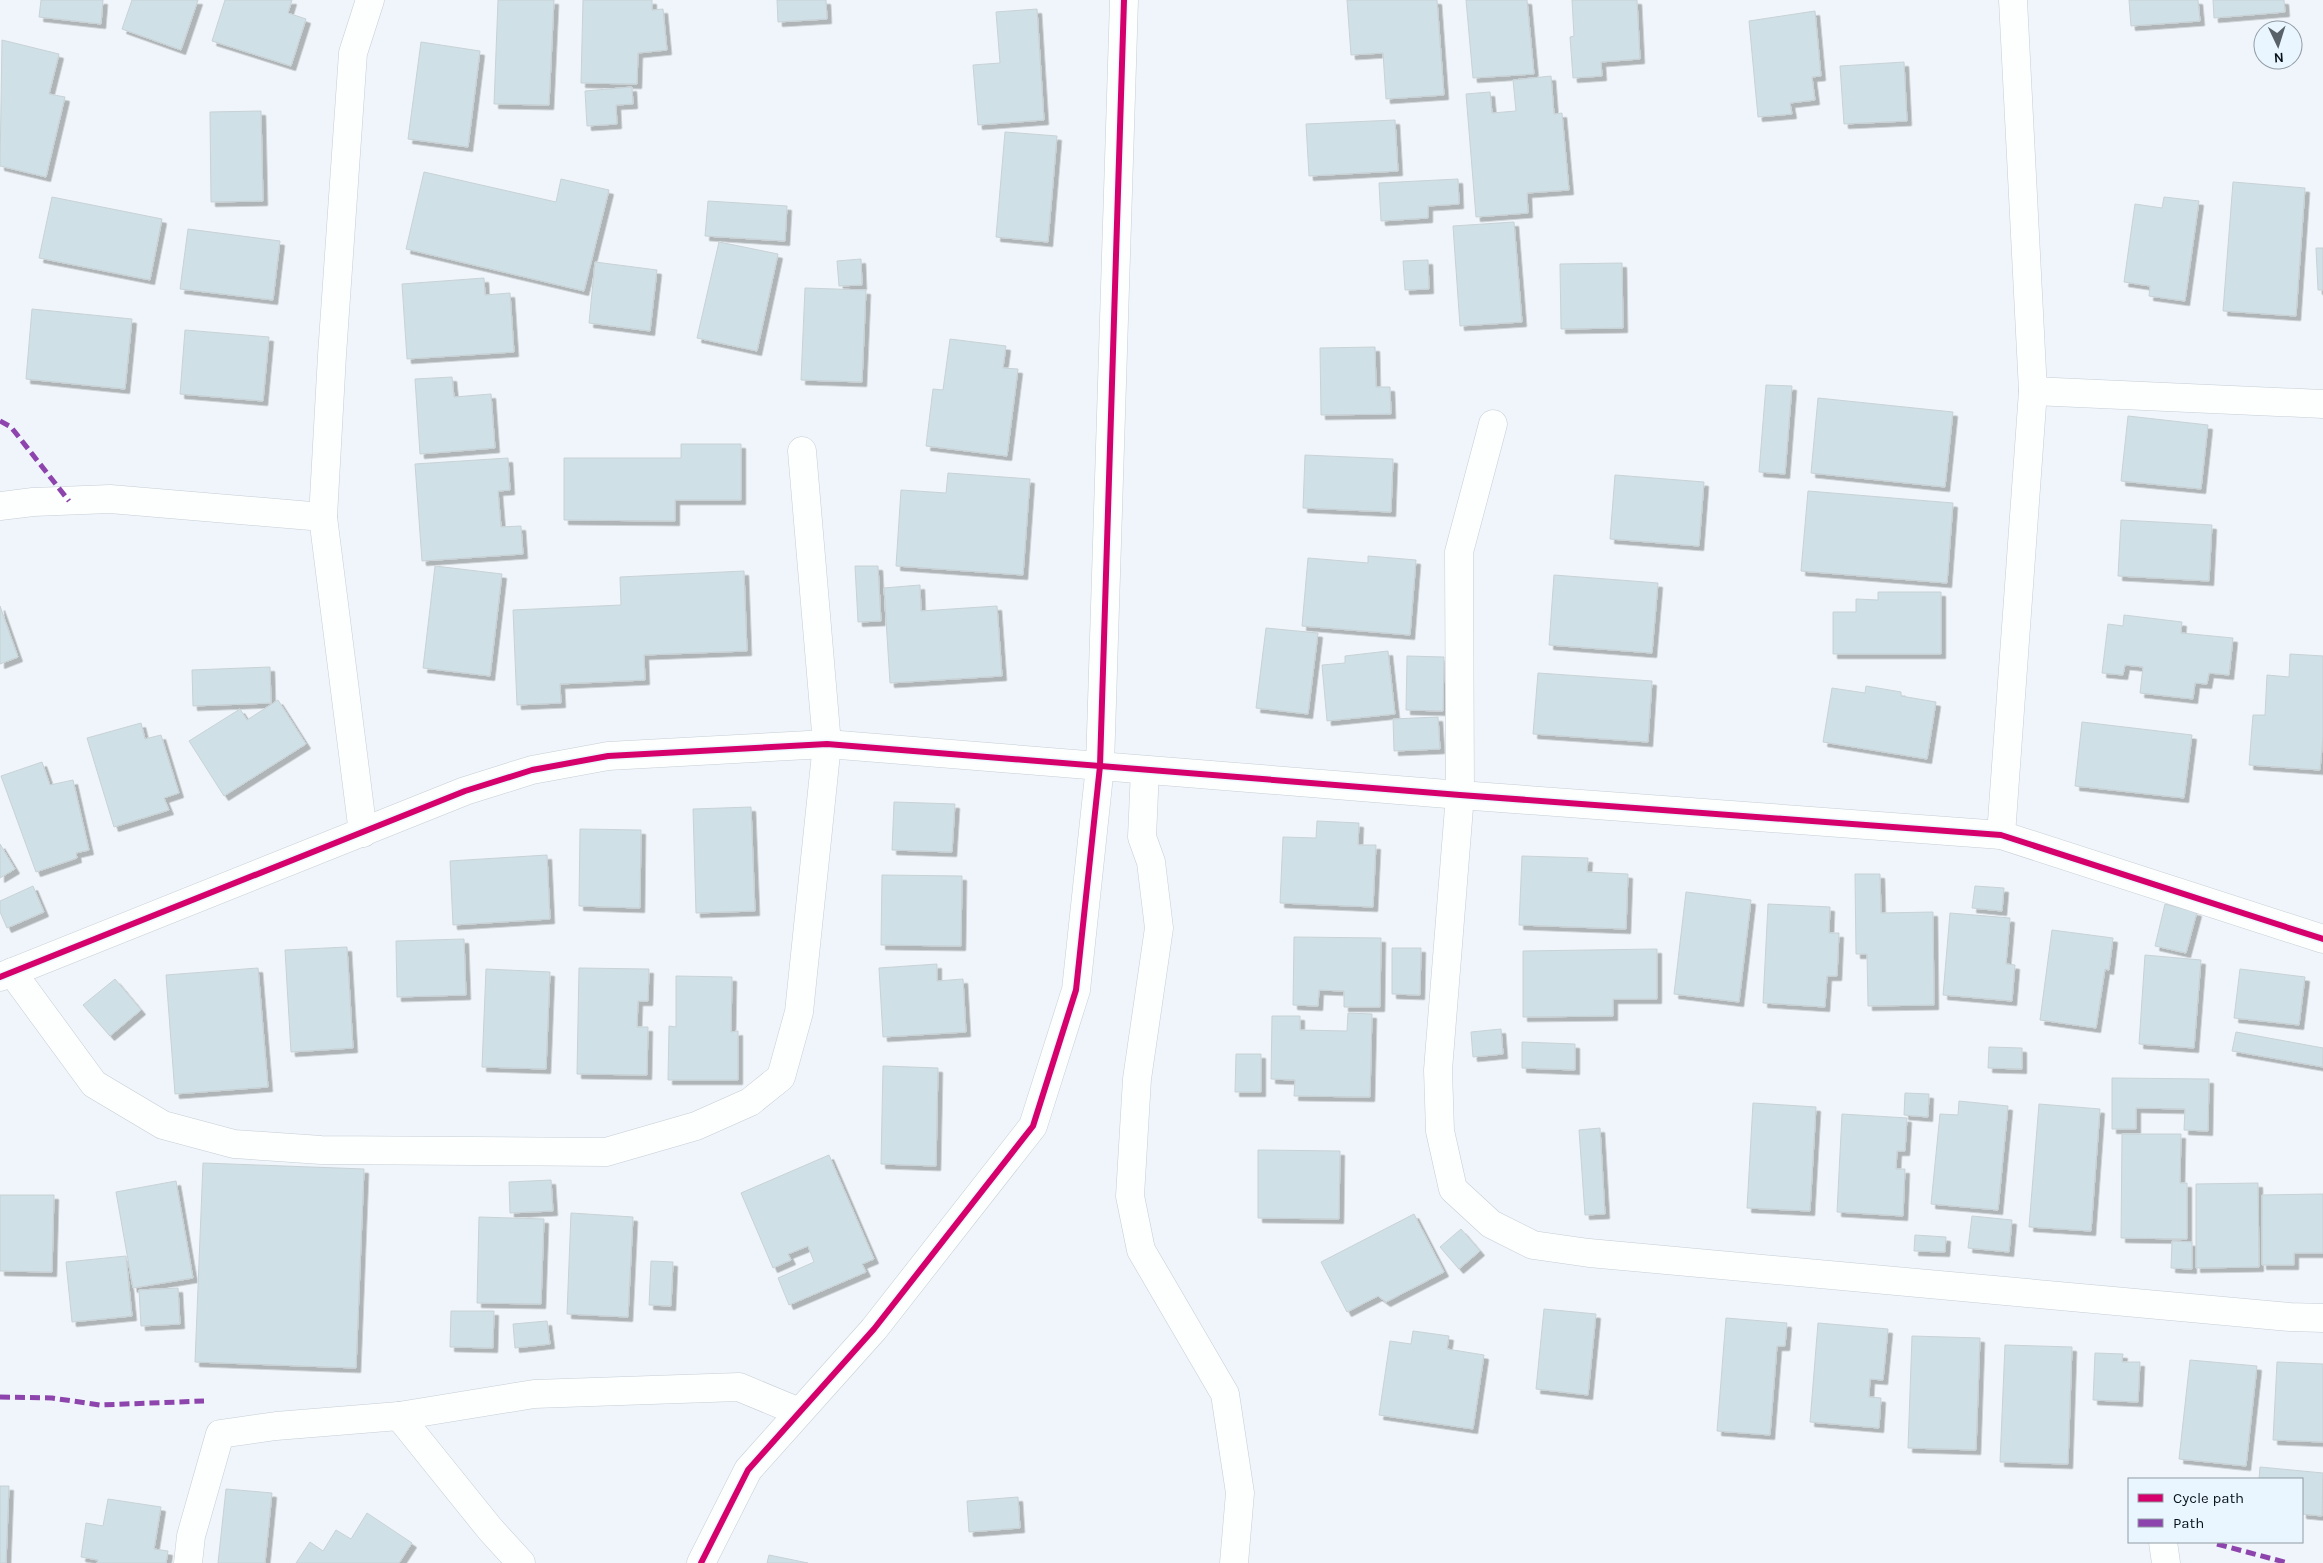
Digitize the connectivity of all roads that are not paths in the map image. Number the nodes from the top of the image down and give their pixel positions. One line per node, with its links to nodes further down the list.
1 (370, 0): 9 (street)
2 (1124, 0): 11 (street)
3 (2013, 0): 4 (street)
4 (2033, 391): 5 (street); 15 (street)
5 (2323, 404)
6 (1493, 424): 13 (street)
7 (802, 451): 10 (street)
8 (0, 506): 9 (street)
9 (323, 517): 14 (street)
10 (827, 744): 11 (street); 14 (street); 17 (street)
11 (1100, 766): 12 (street); 19 (street)
12 (1145, 770): 13 (street); 25 (street)
13 (1460, 795): 15 (street); 18 (street)
14 (363, 832): 17 (street)
15 (2000, 834): 16 (street)
16 (2323, 939)
17 (6, 975)
18 (2323, 1318)
19 (799, 1412): 20 (street); 24 (street)
20 (399, 1416): 22 (street); 23 (street)
21 (2163, 1543): 26 (street)
22 (188, 1563)
23 (521, 1563)
24 (701, 1563)
25 (1234, 1563)
26 (2166, 1563)

